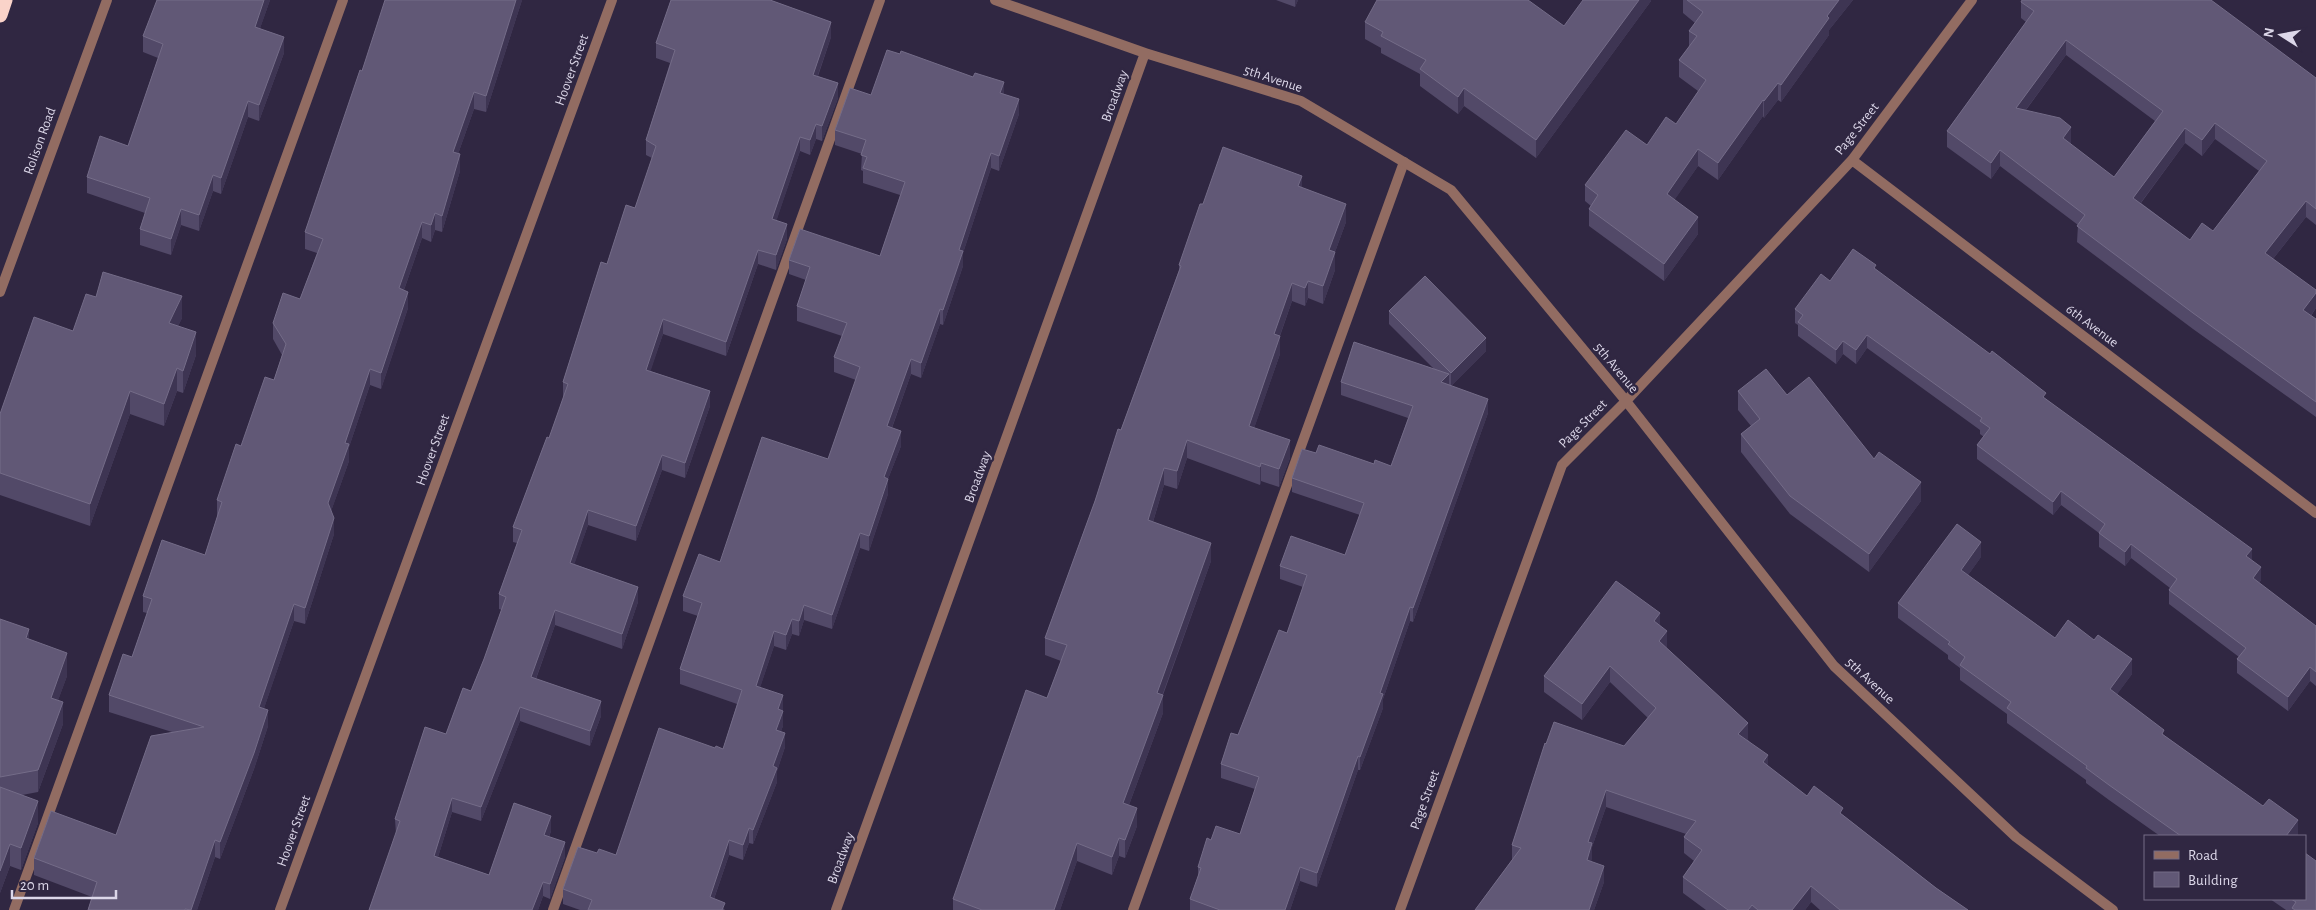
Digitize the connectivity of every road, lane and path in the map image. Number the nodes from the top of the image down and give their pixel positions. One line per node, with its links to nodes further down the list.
1 (5, 0): 8 (highway)
2 (107, 0): 12 (street, Rolison Road)
3 (343, 0): 15 (street)
4 (612, 0): 16 (street, Hoover Street)
5 (880, 0): 17 (street)
6 (995, 0): 9 (street, 5th Avenue)
7 (1972, 0): 10 (street, Page Street)
8 (0, 14)
9 (1145, 53): 11 (street, 5th Avenue); 18 (street, Broadway)
10 (1852, 160): 13 (street, Page Street); 14 (street, 6th Avenue)
11 (1404, 162): 13 (street, 5th Avenue); 19 (street)
12 (0, 292)
13 (1626, 401): 20 (street, Page Street); 21 (street, 5th Avenue)
14 (2316, 513)
15 (14, 910)
16 (280, 910)
17 (553, 910)
18 (836, 910)
19 (1132, 910)
20 (1400, 910)
21 (2112, 910)

